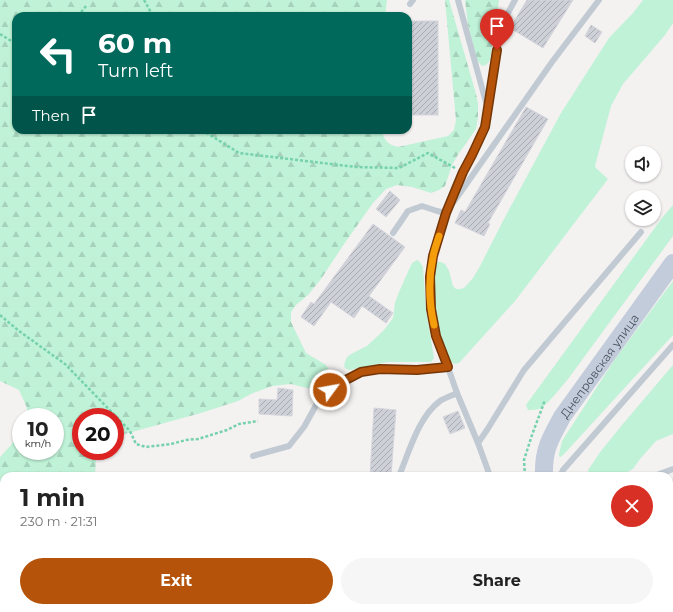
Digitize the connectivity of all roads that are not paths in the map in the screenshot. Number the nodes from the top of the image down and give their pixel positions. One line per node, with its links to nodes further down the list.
1 (458, 0): 4 (lane)
2 (515, 0): 4 (lane)
3 (599, 0): 5 (lane)
4 (488, 107): 5 (lane)
5 (446, 213): 7 (lane); 10 (lane)
6 (641, 232): 12 (lane)
7 (393, 233)
8 (673, 262): 16 (main road, Днепровская улица)
9 (673, 345): 17 (lane)
10 (448, 367): 11 (lane); 13 (lane)
11 (457, 393): 12 (lane); 14 (lane)
12 (478, 443): 15 (lane)
13 (253, 456)
14 (401, 472)
15 (489, 472)
16 (544, 472)
17 (562, 472)

